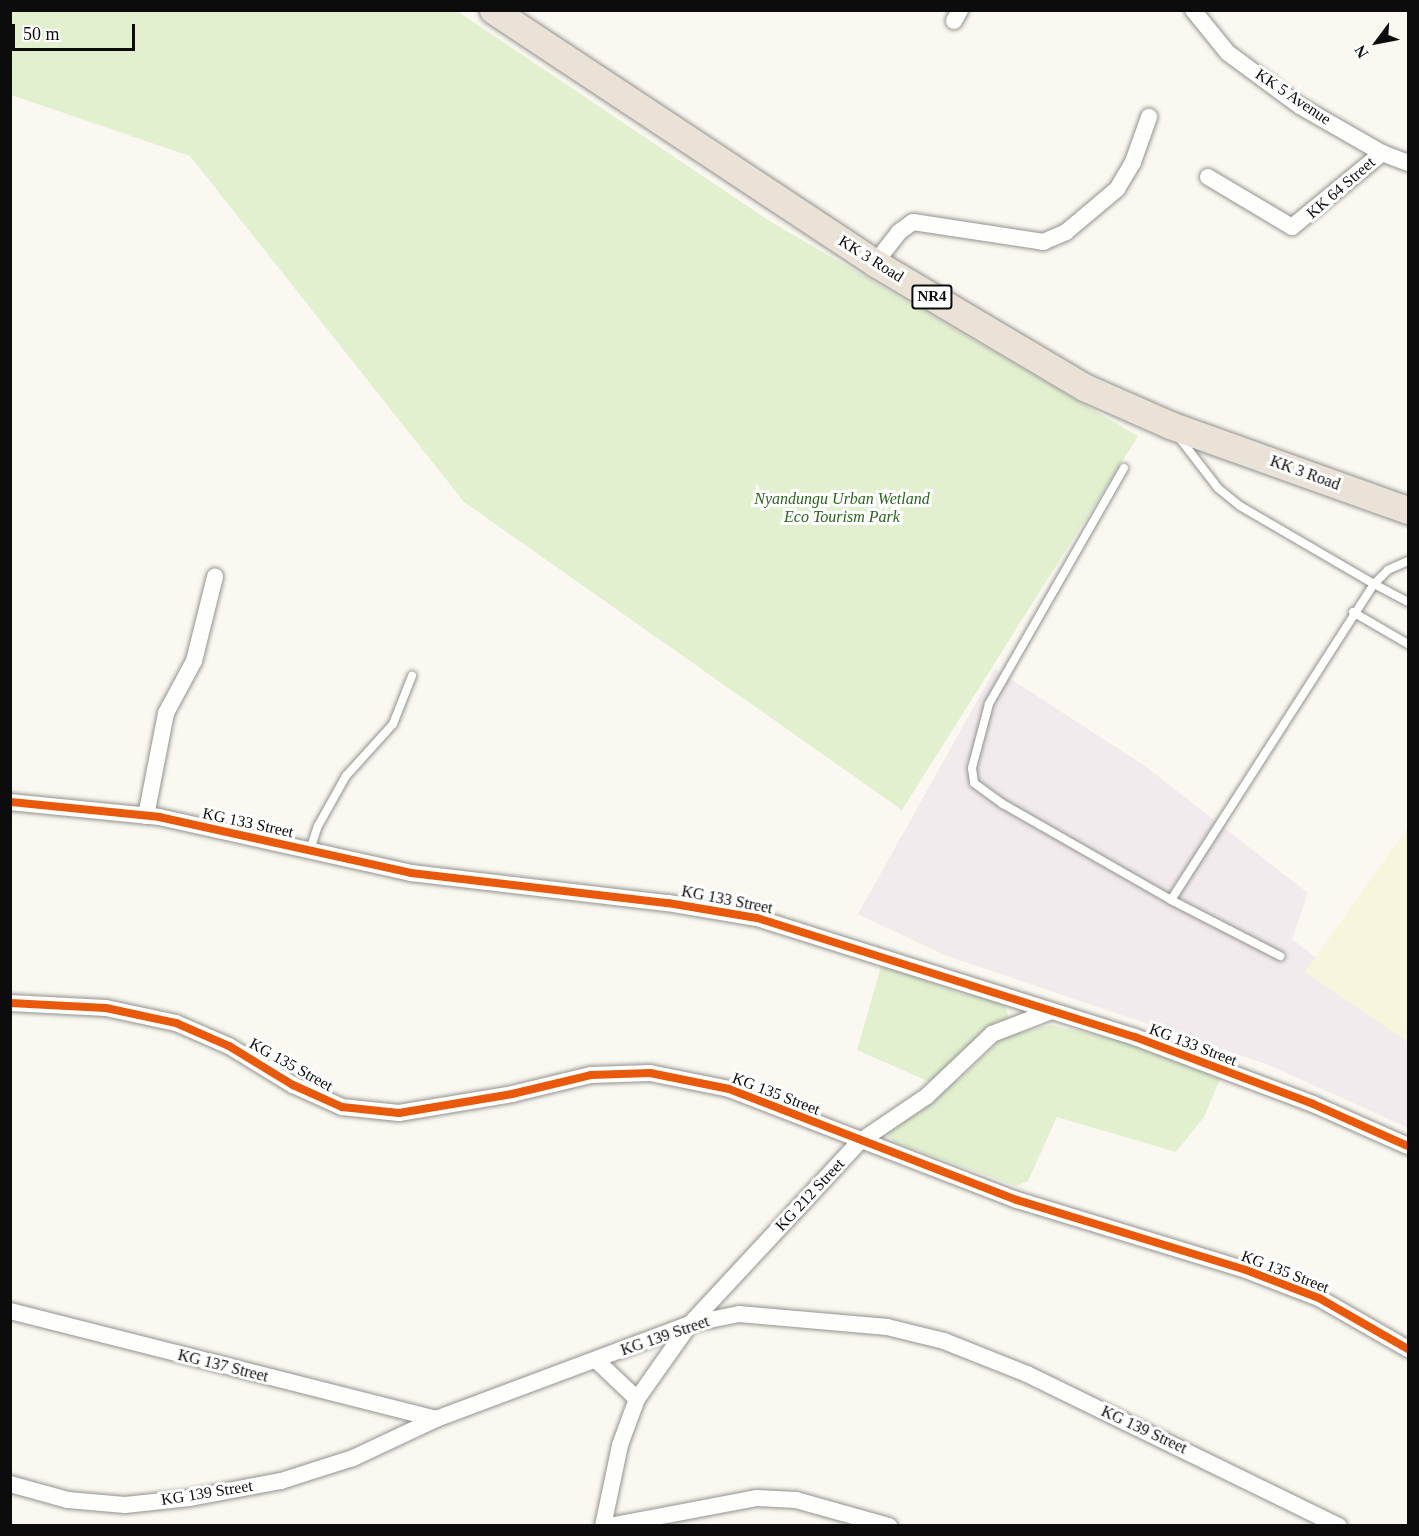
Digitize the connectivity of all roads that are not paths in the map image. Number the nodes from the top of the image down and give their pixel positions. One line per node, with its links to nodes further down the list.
1 (493, 10): 7 (highway, KK 3 Road / NR4)
2 (1193, 10): 4 (street, KK 5 Avenue)
3 (1149, 117): 7 (street)
4 (1382, 153): 5 (street, KK 5 Avenue); 6 (street, KK 64 Street)
5 (1408, 163)
6 (1208, 177)
7 (875, 263): 8 (highway, KK 3 Road / NR4)
8 (1170, 425): 10 (highway, KK 3 Road / NR4); 13 (lane)
9 (1124, 468): 21 (lane)
10 (1408, 510)
11 (1408, 561): 13 (lane)
12 (215, 577): 19 (street)
13 (1374, 584): 14 (lane); 15 (lane)
14 (1408, 602)
15 (1353, 612): 16 (lane); 21 (lane)
16 (1408, 644)
17 (412, 676): 20 (lane)
18 (10, 802): 19 (street, KG 133 Street)
19 (146, 816): 20 (street, KG 133 Street)
20 (310, 850): 24 (street, KG 133 Street)
21 (1171, 900): 22 (lane)
22 (1280, 957)
23 (10, 1003): 25 (street, KG 135 Street)
24 (1048, 1012): 25 (street, KG 212 Street); 26 (street, KG 133 Street)
25 (860, 1142): 28 (street, KG 212 Street); 29 (street, KG 135 Street)
26 (1408, 1146)
27 (10, 1311): 32 (street, KG 137 Street)
28 (690, 1324): 30 (street, KG 139 Street); 31 (street, KG 212 Street); 37 (street, KG 139 Street)
29 (1408, 1349)
30 (597, 1361): 31 (street); 32 (street, KG 139 Street)
31 (637, 1399): 34 (street, KG 212 Street)
32 (436, 1419): 33 (street, KG 139 Street)
33 (10, 1485)
34 (603, 1526)
35 (609, 1526): 36 (street)
36 (889, 1526)
37 (1340, 1526)

